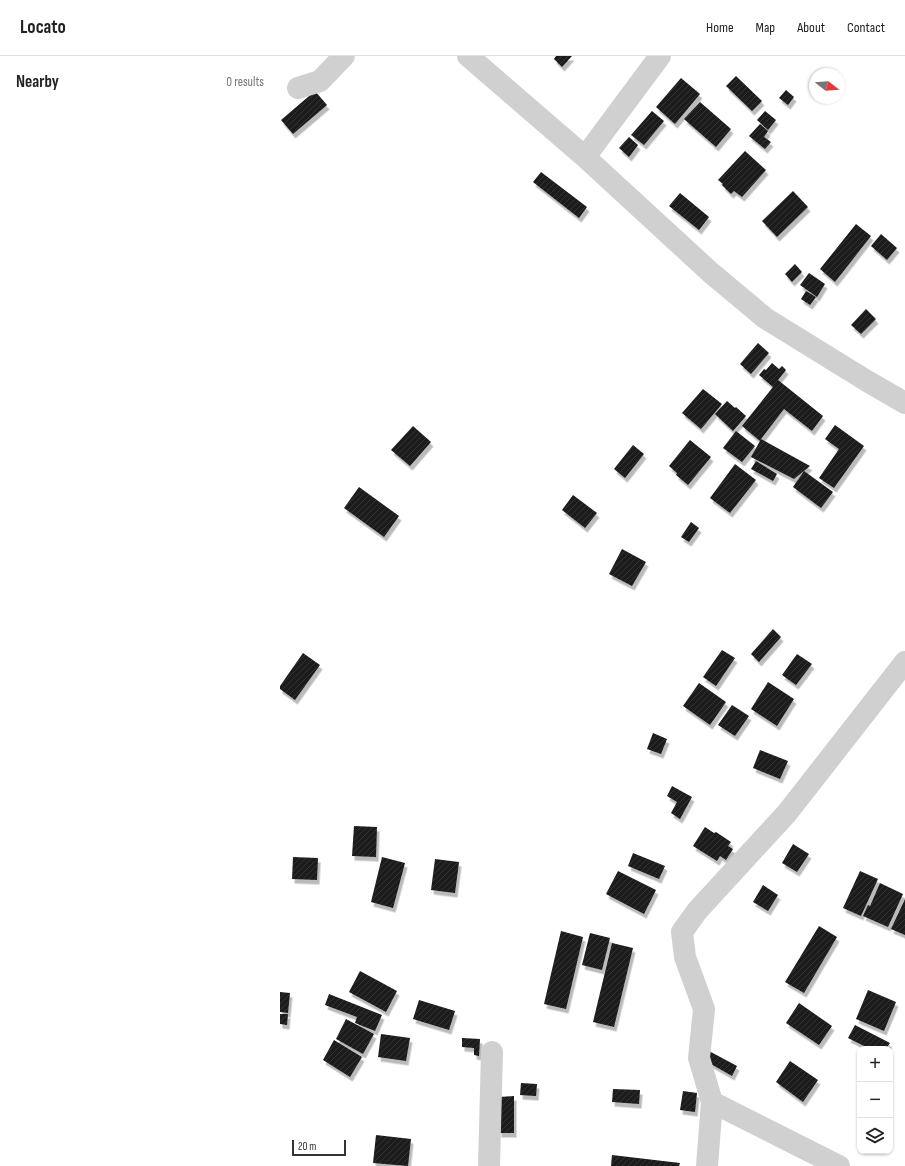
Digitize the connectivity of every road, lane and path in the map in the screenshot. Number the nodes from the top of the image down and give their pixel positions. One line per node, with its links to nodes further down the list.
1 (344, 56): 4 (street)
2 (468, 56): 5 (street)
3 (660, 56): 5 (street)
4 (298, 88)
5 (585, 157): 6 (street)
6 (905, 403)
7 (905, 662): 9 (street)
8 (492, 1052): 10 (street)
9 (712, 1102): 11 (street); 12 (street)
10 (489, 1166)
11 (707, 1166)
12 (839, 1166)

